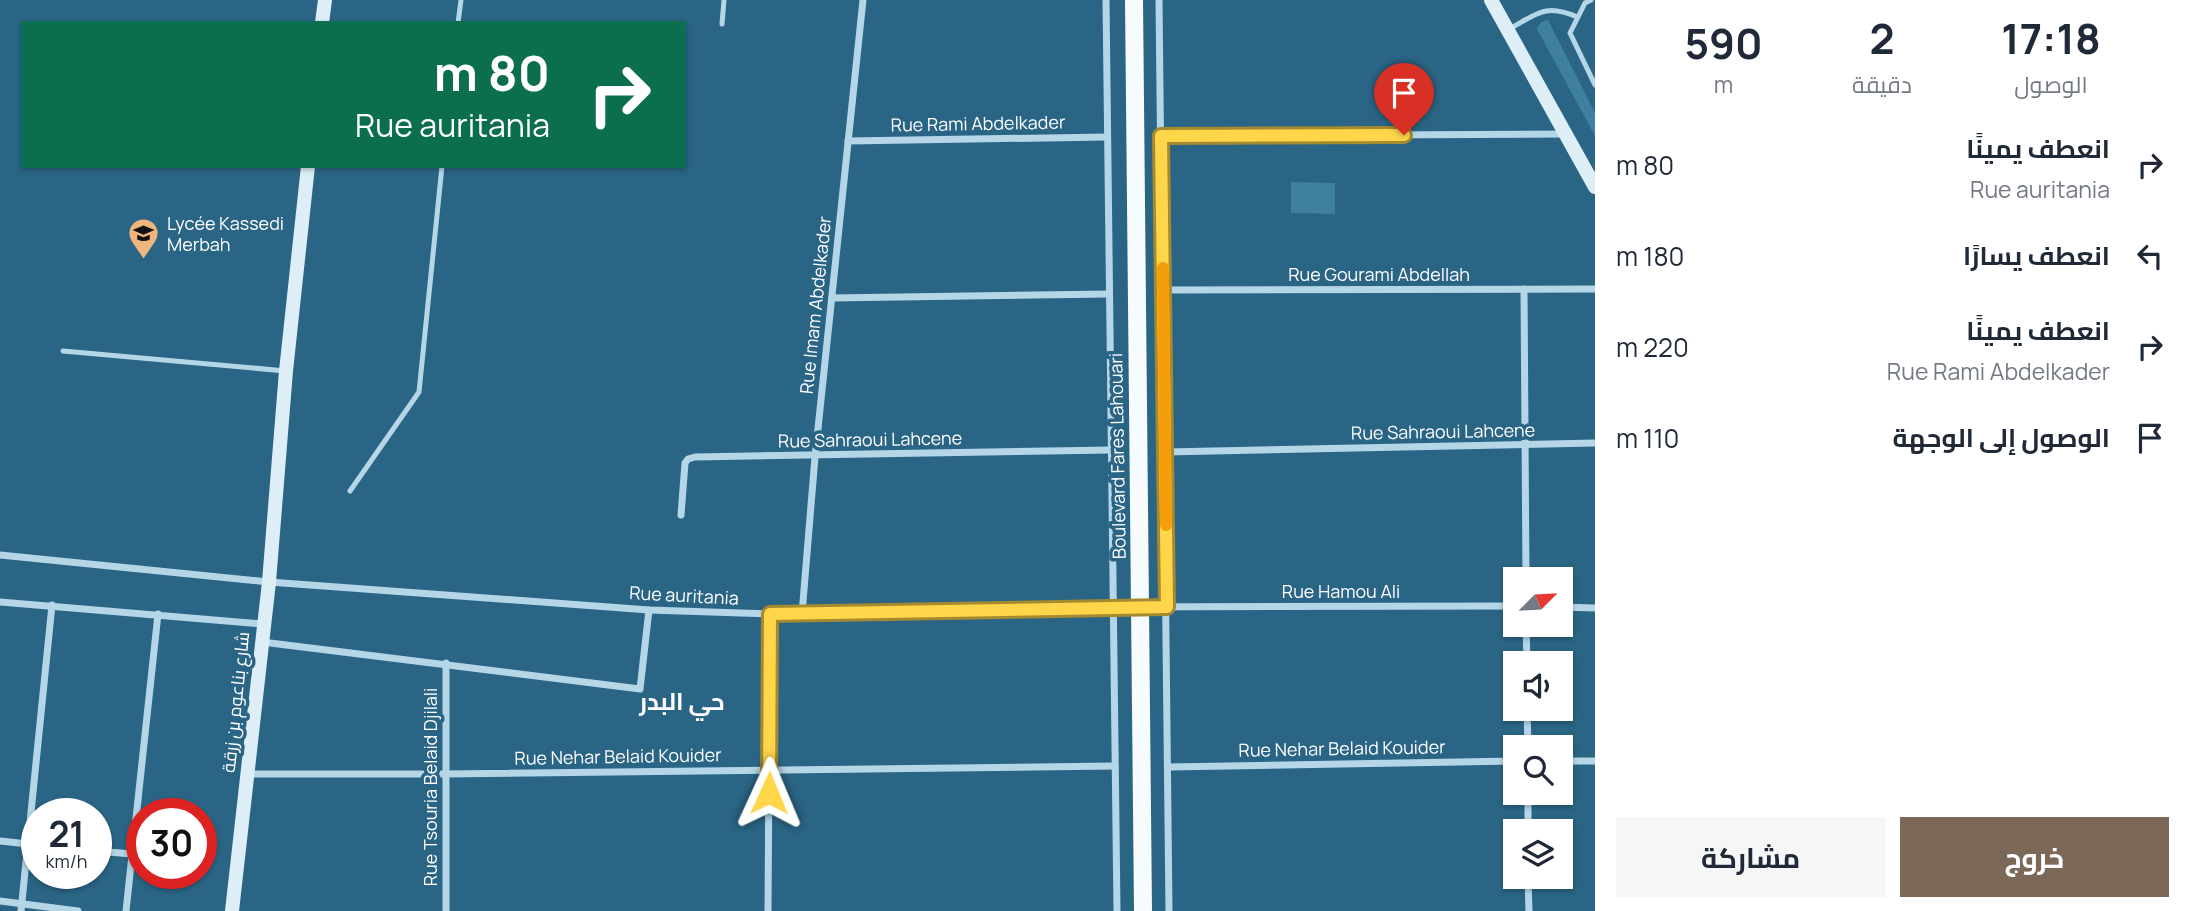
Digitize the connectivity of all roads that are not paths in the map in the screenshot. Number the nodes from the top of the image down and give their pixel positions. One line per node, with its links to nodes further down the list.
1 (325, 0): 11 (street)
2 (461, 0): 12 (lane)
3 (724, 0): 13 (lane)
4 (863, 0): 19 (street, Rue Imam Abdelkader)
5 (1106, 0): 18 (street)
6 (1134, 0): 46 (main road, Boulevard Fares Lahouari)
7 (1159, 0): 17 (street)
8 (1491, 0): 14 (street)
9 (1591, 0): 10 (lane)
10 (1577, 17): 14 (lane); 15 (lane)
11 (322, 21)
12 (458, 21)
13 (722, 24)
14 (1508, 30): 16 (street)
15 (1595, 85)
16 (1566, 134): 17 (street); 22 (street)
17 (1161, 136): 25 (street)
18 (1107, 137): 19 (street, Rue Rami Abdelkader); 26 (street)
19 (848, 141): 27 (street, Rue Imam Abdelkader)
20 (307, 168): 29 (street, شارع بناعوم بن زرقة)
21 (442, 168): 35 (lane)
22 (1595, 187)
23 (1524, 289): 24 (street, Rue Gourami Abdellah); 25 (street, Rue Gourami Abdellah); 31 (street)
24 (1595, 289)
25 (1164, 290): 33 (street)
26 (1110, 295): 27 (street); 32 (street)
27 (832, 298): 34 (street, Rue Imam Abdelkader)
28 (63, 351): 29 (lane)
29 (286, 371): 39 (street, شارع بناعوم بن زرقة)
30 (1595, 443): 31 (street, Rue Sahraoui Lahcene)
31 (1525, 445): 33 (street, Rue Sahraoui Lahcene); 38 (street)
32 (1111, 450): 34 (street, Rue Sahraoui Lahcene); 43 (street)
33 (1166, 452): 44 (street)
34 (815, 457): 36 (street, Rue Sahraoui Lahcene); 51 (street, Rue Imam Abdelkader)
35 (350, 491)
36 (681, 515)
37 (0, 555): 39 (street, Rue auritania)
38 (1526, 567)
39 (269, 582): 48 (street, Rue auritania); 52 (street, شارع بناعوم بن زرقة)
40 (0, 602): 41 (street)
41 (52, 606): 49 (street); 63 (street)
42 (1503, 606): 44 (street, Rue Hamou Ali)
43 (1114, 607): 46 (street, Rue auritania); 51 (street, Rue auritania); 58 (street)
44 (1167, 607): 46 (street, Rue Hamou Ali); 59 (street)
45 (1573, 607): 47 (street)
46 (1139, 608): 78 (main road, Boulevard Fares Lahouari)
47 (1595, 608)
48 (649, 610): 50 (street, Rue auritania); 54 (street)
49 (158, 614): 52 (street); 64 (street)
50 (770, 614): 51 (street, Rue auritania); 60 (street)
51 (802, 614)
52 (263, 624): 53 (street, شارع بناعوم بن زرقة)
53 (261, 642): 54 (street); 61 (street, شارع بناعوم بن زرقة)
54 (446, 663): 62 (street, Rue Tsouria Belaid Djilali)
55 (1503, 761): 59 (street, Rue Nehar Belaid Kouider)
56 (1573, 761): 57 (street)
57 (1595, 761)
58 (1115, 766): 60 (street, Rue Nehar Belaid Kouider); 77 (street)
59 (1168, 767): 79 (street)
60 (770, 769): 62 (street, Rue Nehar Belaid Kouider); 76 (street)
61 (247, 774): 62 (street, Rue Nehar Belaid Kouider); 74 (street, شارع بناعوم بن زرقة)
62 (444, 774): 75 (street, Rue Tsouria Belaid Djilali)
63 (32, 798)
64 (138, 798)
65 (0, 841): 66 (street)
66 (21, 843)
67 (23, 889): 71 (street)
68 (128, 889): 73 (street)
69 (1528, 889): 80 (street)
70 (0, 901): 71 (street)
71 (21, 907): 72 (street)
72 (78, 911)
73 (126, 911)
74 (232, 911)
75 (446, 911)
76 (768, 911)
77 (1117, 911)
78 (1143, 911)
79 (1169, 911)
80 (1528, 911)

